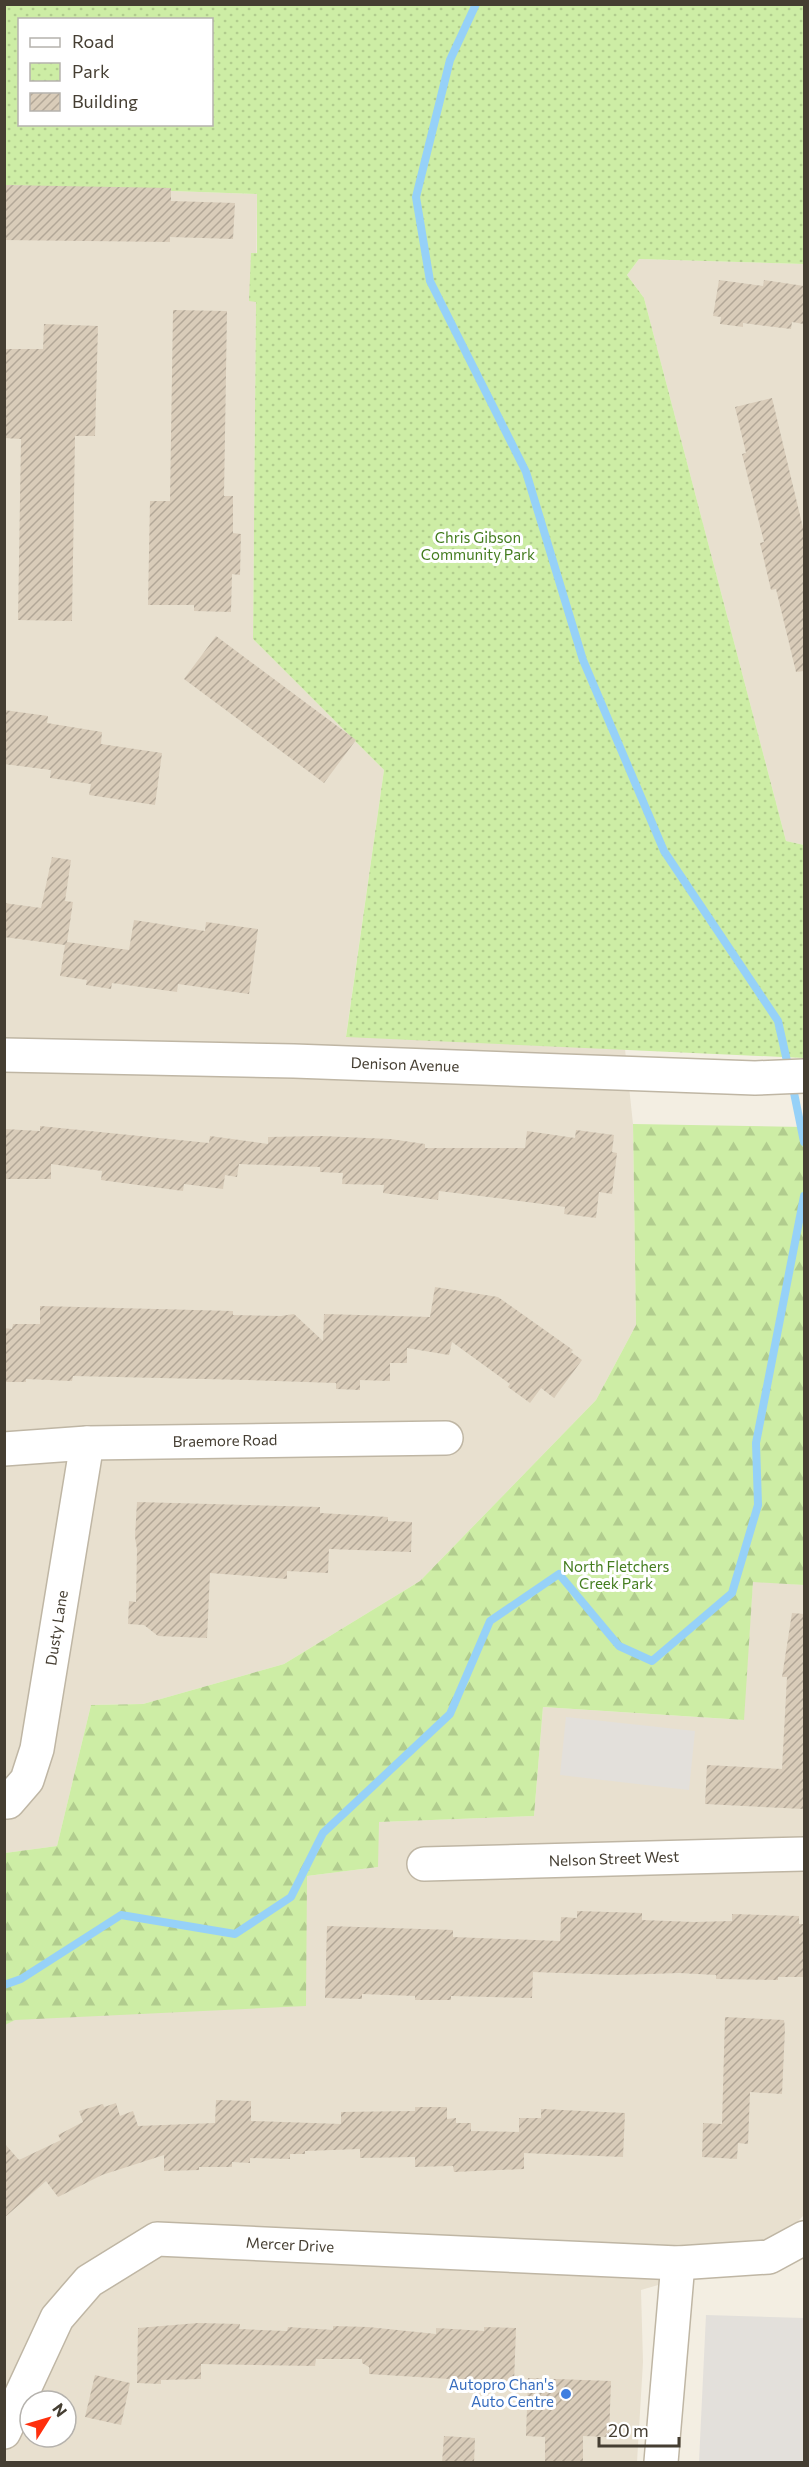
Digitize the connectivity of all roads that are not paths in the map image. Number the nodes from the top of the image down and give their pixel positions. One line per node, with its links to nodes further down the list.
1 (4, 1055): 2 (street, Denison Avenue)
2 (804, 1076)
3 (446, 1437): 4 (street, Braemore Road)
4 (87, 1443): 5 (street, Braemore Road); 6 (street, Dusty Lane)
5 (4, 1449)
6 (4, 1802)
7 (804, 1854): 8 (street, Nelson Street West)
8 (424, 1864)
9 (804, 2238): 10 (street, Mercer Drive)
10 (678, 2263): 11 (street, Mercer Drive); 12 (street)
11 (4, 2432)
12 (661, 2463)

